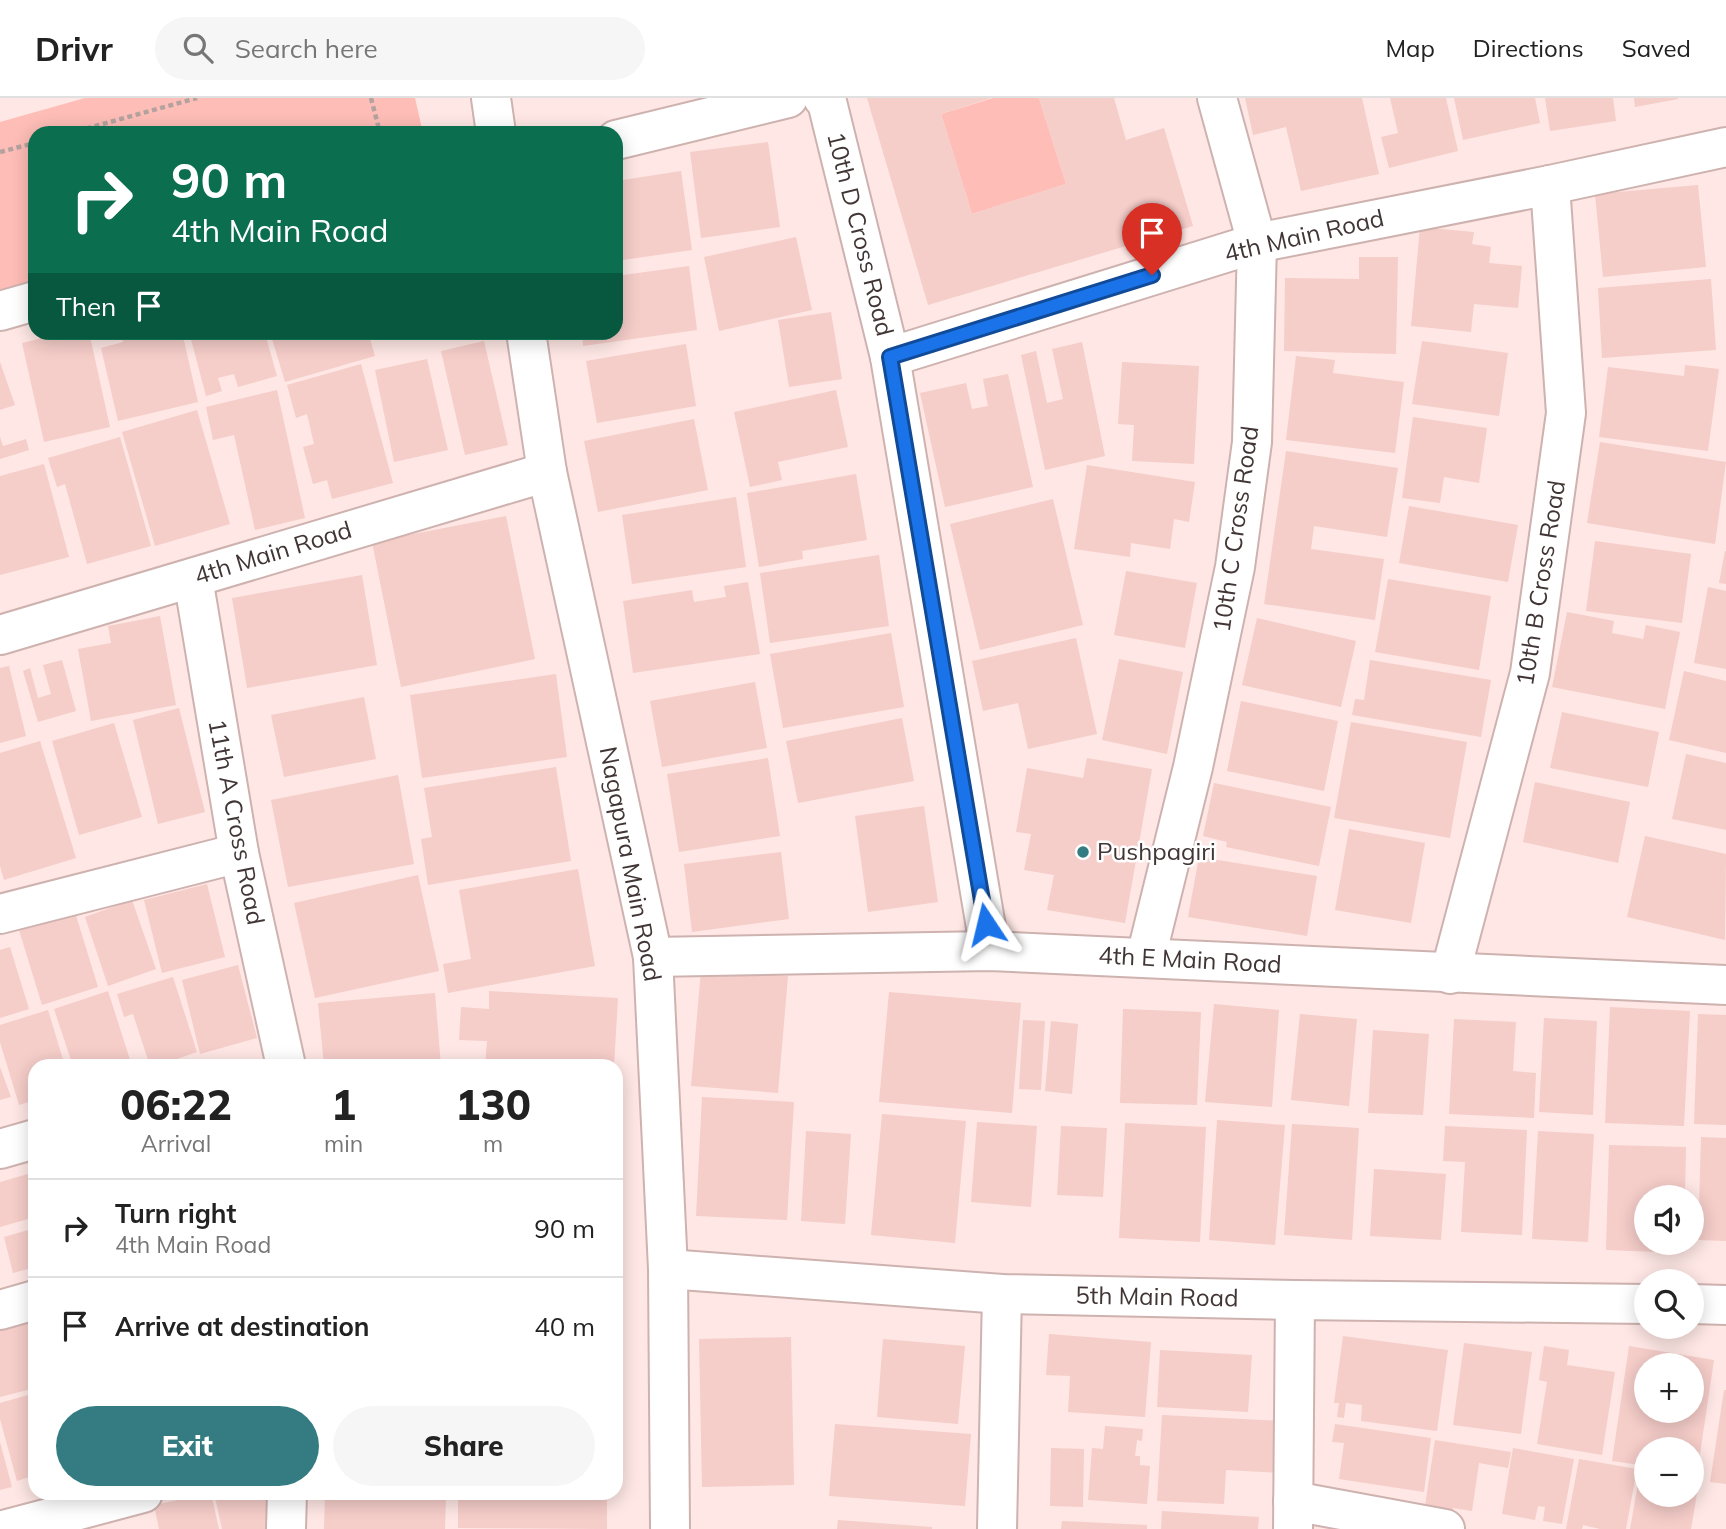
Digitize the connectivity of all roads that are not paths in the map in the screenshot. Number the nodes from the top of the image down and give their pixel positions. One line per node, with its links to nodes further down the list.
1 (491, 98): 5 (street)
2 (788, 98): 6 (street)
3 (823, 98): 13 (street, 10th D Cross Road)
4 (1217, 98): 9 (street, 10th C Cross Road)
5 (495, 126)
6 (623, 138)
7 (1726, 147): 8 (street, 4th Main Road)
8 (1550, 185): 9 (street, 4th Main Road); 22 (street, 10th B Cross Road)
9 (1257, 243): 13 (street, 4th Main Road); 21 (street, 10th C Cross Road)
10 (28, 303): 11 (street)
11 (0, 311)
12 (527, 340): 14 (street, Nagapura Main Road)
13 (890, 357): 19 (street, 10th D Cross Road)
14 (547, 472): 15 (street, 4th Main Road); 20 (street, Nagapura Main Road)
15 (192, 578): 16 (street, 4th Main Road); 17 (street, 11th A Cross Road)
16 (0, 635)
17 (239, 853): 18 (street); 24 (street, 11th A Cross Road)
18 (0, 914)
19 (990, 951): 20 (street, 4th E Main Road); 21 (street, 4th E Main Road)
20 (653, 957): 27 (street, Nagapura Main Road)
21 (1146, 957): 22 (street, 4th E Main Road)
22 (1450, 974): 23 (street, 4th E Main Road)
23 (1726, 985)
24 (284, 1059)
25 (28, 1141): 26 (street)
26 (0, 1149)
27 (668, 1269): 28 (street, 5th Main Road); 40 (street, Nagapura Main Road)
28 (1002, 1294): 29 (street, 5th Main Road); 41 (street)
29 (1294, 1300): 31 (street, 5th Main Road); 37 (street)
30 (28, 1302): 34 (street)
31 (1634, 1304)
32 (1704, 1304): 33 (street)
33 (1726, 1305)
34 (0, 1310)
35 (117, 1500): 38 (street)
36 (287, 1500): 39 (street)
37 (1293, 1515): 42 (street)
38 (7, 1529)
39 (286, 1529)
40 (670, 1529)
41 (998, 1529)
42 (1445, 1529)

